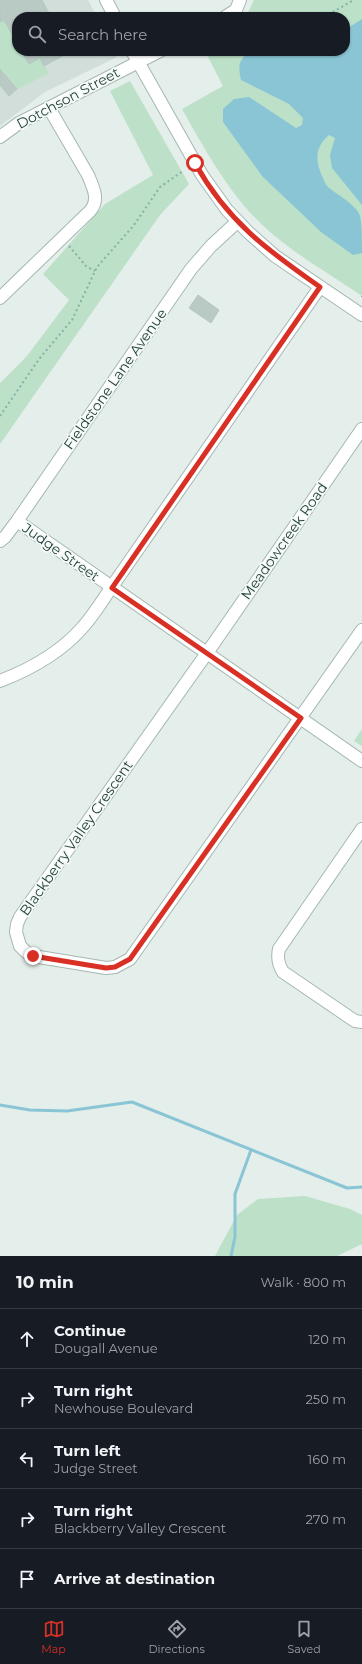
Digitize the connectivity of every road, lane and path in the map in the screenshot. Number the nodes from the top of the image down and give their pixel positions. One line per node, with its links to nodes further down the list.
1 (106, 0): 4 (street)
2 (240, 0): 5 (street)
3 (354, 0): 6 (path)
4 (112, 12)
5 (233, 12)
6 (333, 12)
7 (135, 56): 9 (street)
8 (150, 56): 9 (street, Dotchson Street)
9 (138, 62): 10 (street, Dotchson Street); 13 (street)
10 (48, 108): 11 (street, Dotchson Street); 14 (street)
11 (0, 137)
12 (183, 171): 15 (path)
13 (237, 222): 16 (street); 21 (street, Fieldstone Lane Avenue)
14 (62, 238): 15 (path); 17 (street)
15 (95, 271): 19 (path)
16 (320, 287): 18 (street); 23 (street)
17 (0, 298)
18 (362, 315)
19 (0, 416)
20 (362, 429): 25 (street, Meadowcreek Road)
21 (17, 521): 22 (street, Fieldstone Lane Avenue); 23 (street, Judge Street)
22 (0, 541)
23 (112, 588): 25 (street, Judge Street); 26 (street)
24 (362, 630): 27 (street)
25 (207, 653): 27 (street, Judge Street); 27 (street, Blackberry Valley Crescent)
26 (0, 681)
27 (301, 718): 28 (street, Judge Street)
28 (362, 761)
29 (362, 829): 30 (street)
30 (362, 1022)

